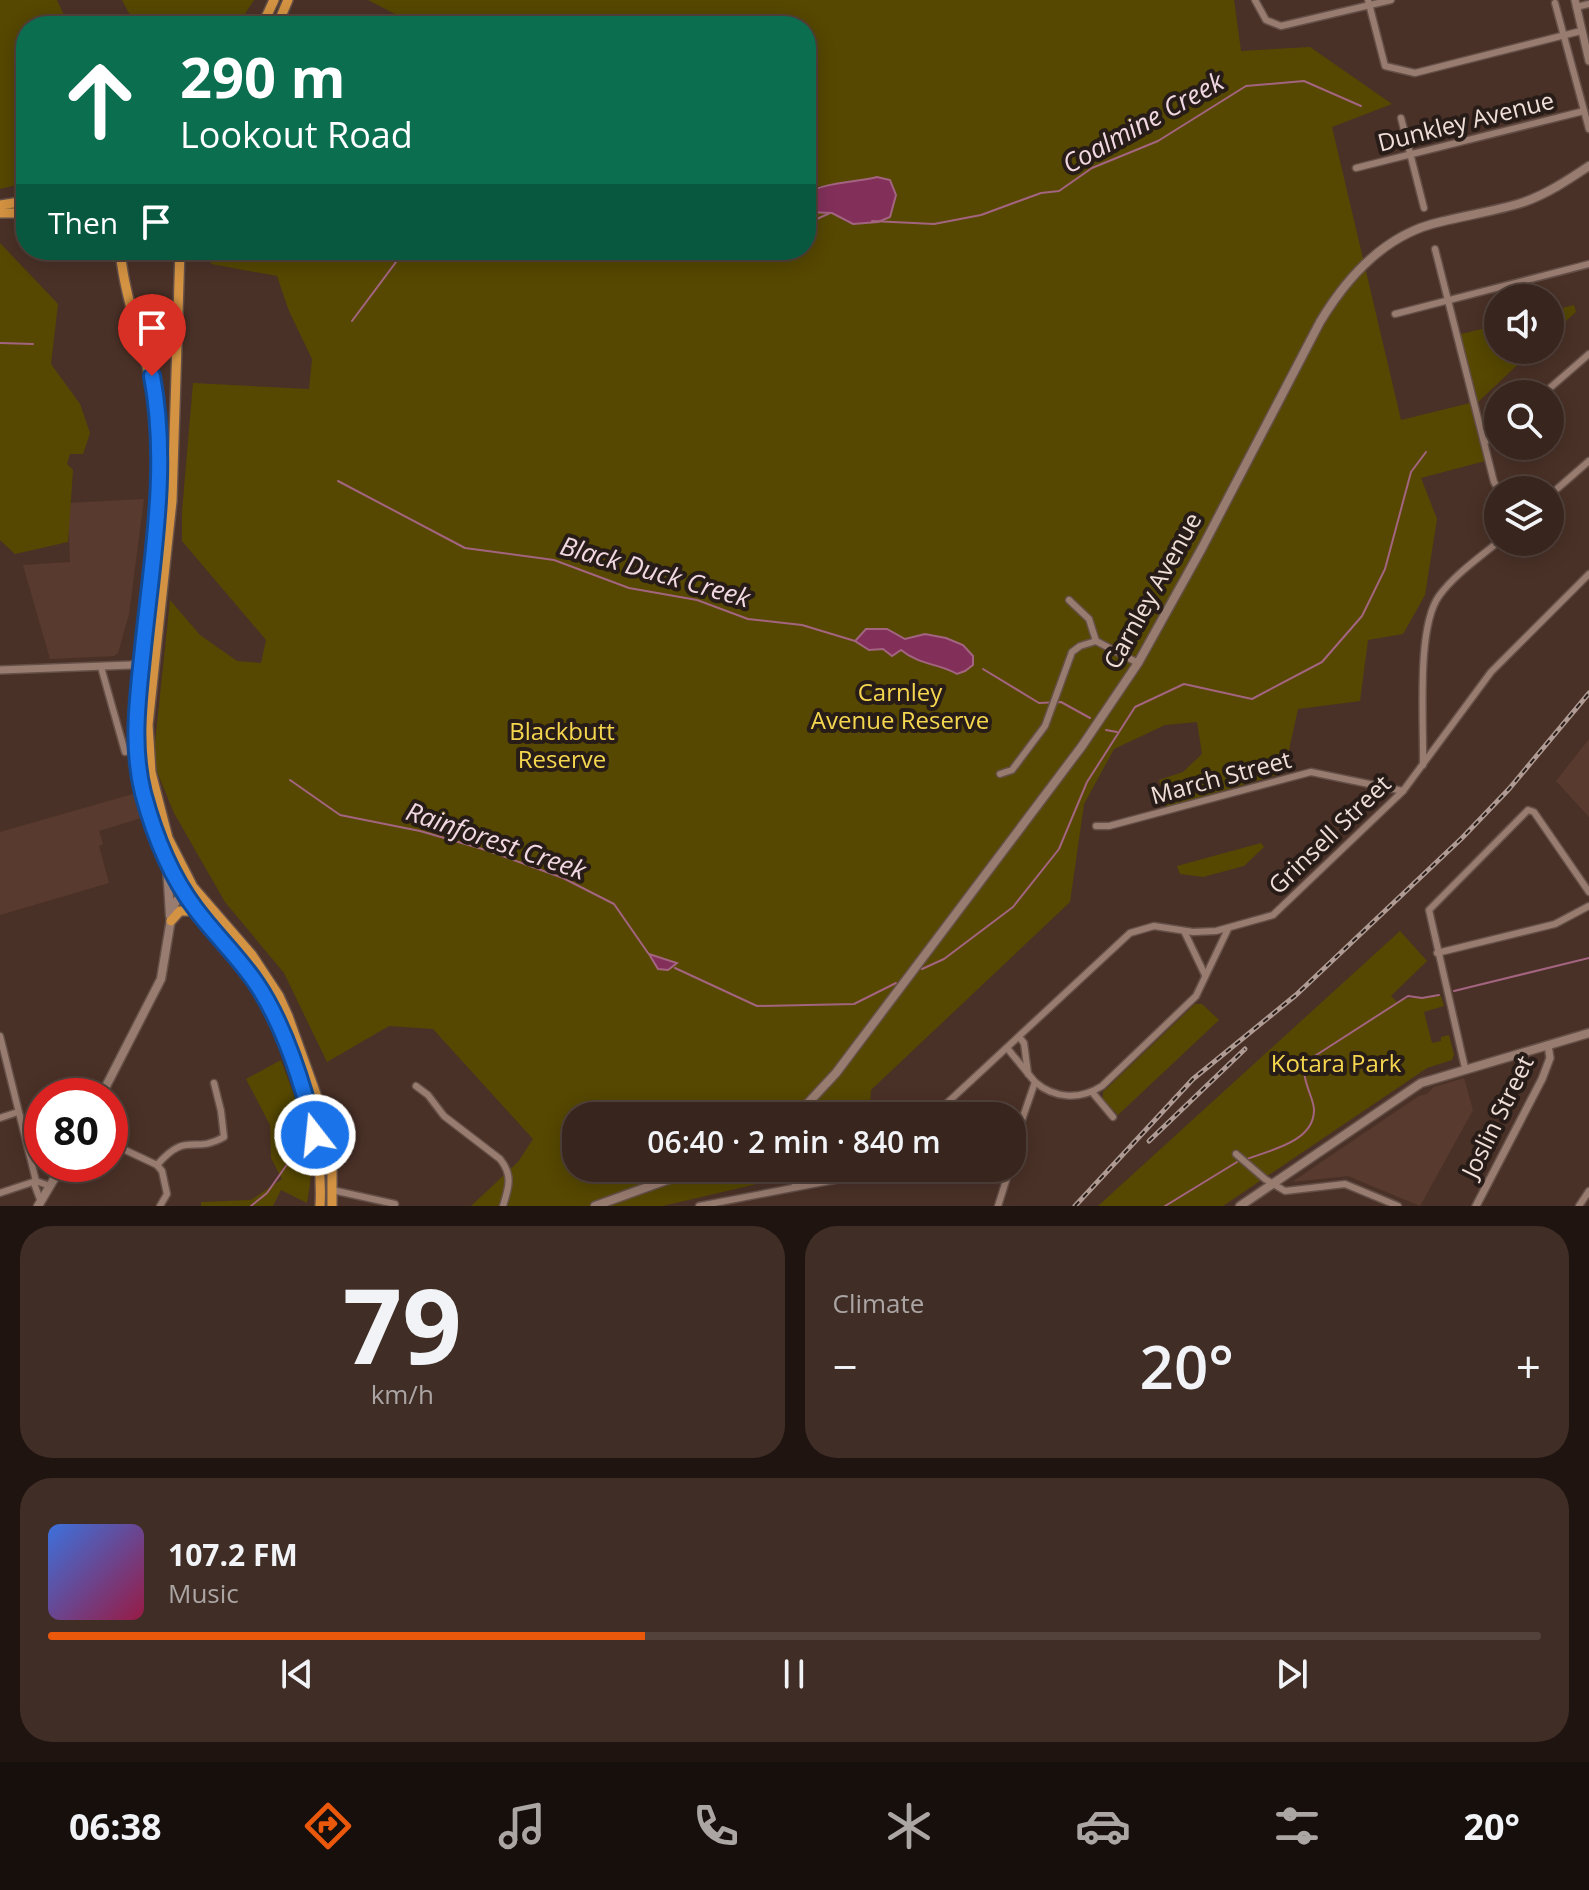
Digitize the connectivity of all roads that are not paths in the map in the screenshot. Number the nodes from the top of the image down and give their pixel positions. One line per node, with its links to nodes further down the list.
1 (1255, 0): 3 (street)
2 (1391, 0): 3 (street)
3 (1369, 3): 8 (street)
4 (1555, 3): 8 (street)
5 (1576, 3): 6 (street); 7 (street)
6 (1589, 4)
7 (1581, 31): 8 (street); 9 (street)
8 (1564, 35): 10 (street)
9 (1589, 61)
10 (1584, 111): 12 (street); 13 (street, Dunkley Avenue)
11 (1401, 118): 13 (street)
12 (1589, 129)
13 (1410, 154): 15 (street, Dunkley Avenue); 16 (street)
14 (1589, 166): 34 (main road, Carnley Avenue)
15 (1356, 168)
16 (1424, 208)
17 (1435, 249): 21 (street)
18 (122, 260): 33 (highway)
19 (180, 260): 32 (highway)
20 (1589, 264): 21 (street)
21 (1448, 300): 22 (street); 25 (street)
22 (1395, 314)
23 (1589, 354): 24 (street)
24 (1559, 380)
25 (1484, 442)
26 (1589, 461): 27 (street)
27 (1564, 483)
28 (1484, 554): 38 (street)
29 (1589, 574): 38 (street, Grinsell Street)
30 (1069, 600): 31 (street)
31 (1096, 641): 34 (street); 39 (street)
32 (156, 650): 33 (street); 43 (highway)
33 (141, 663): 35 (street); 42 (highway)
34 (1138, 663): 64 (main road, Carnley Avenue)
35 (101, 667): 36 (street); 37 (street)
36 (0, 670)
37 (125, 752)
38 (1423, 765): 40 (street, Grinsell Street)
39 (1000, 774)
40 (1403, 791): 41 (street, March Street); 48 (street, Grinsell Street)
41 (1096, 826)
42 (165, 858): 43 (highway); 47 (main road)
43 (188, 890): 46 (highway); 47 (main road); 86 (highway)
44 (1589, 892): 50 (street)
45 (1589, 906): 50 (street)
46 (196, 911): 47 (highway); 85 (highway)
47 (171, 921): 59 (main road)
48 (1228, 929): 49 (street, Grinsell Street); 51 (street)
49 (1184, 931): 51 (street); 54 (street, Grinsell Street)
50 (1437, 953): 57 (street)
51 (1205, 975): 63 (street)
52 (1589, 1033): 55 (main road)
53 (0, 1036): 67 (street)
54 (1019, 1037): 56 (street, Grinsell Street); 58 (street)
55 (1548, 1045): 57 (main road); 100 (street, Joslin Street)
56 (1007, 1048): 58 (street); 65 (street, Grinsell Street)
57 (1465, 1068): 82 (main road)
58 (1028, 1074): 60 (street)
59 (110, 1078)
60 (1035, 1082): 63 (street); 66 (street)
61 (214, 1083): 73 (street)
62 (416, 1086): 94 (street)
63 (1092, 1092): 68 (street)
64 (810, 1102)
65 (948, 1102)
66 (1026, 1108)
67 (18, 1112): 69 (street); 70 (street)
68 (1113, 1117)
69 (0, 1118)
70 (24, 1135)
71 (128, 1151): 73 (street)
72 (1236, 1154): 82 (street)
73 (157, 1165): 91 (street)
74 (33, 1182): 88 (street)
75 (36, 1182): 90 (street)
76 (39, 1182): 83 (street)
77 (52, 1182): 83 (main road)
78 (661, 1182): 95 (main road)
79 (794, 1182): 84 (street)
80 (820, 1182): 84 (street)
81 (1006, 1182): 97 (street)
82 (1273, 1184): 98 (main road); 99 (street)
83 (50, 1186): 90 (main road)
84 (798, 1186): 96 (street)
85 (320, 1190): 86 (street); 92 (highway)
86 (333, 1190): 89 (street); 93 (highway)
87 (1589, 1191): 101 (street)
88 (0, 1193)
89 (395, 1204)
90 (40, 1205)
91 (160, 1206)
92 (320, 1206)
93 (332, 1206)
94 (503, 1206)
95 (595, 1206)
96 (699, 1206)
97 (998, 1206)
98 (1240, 1206)
99 (1398, 1206)
100 (1476, 1206)
101 (1579, 1206)

